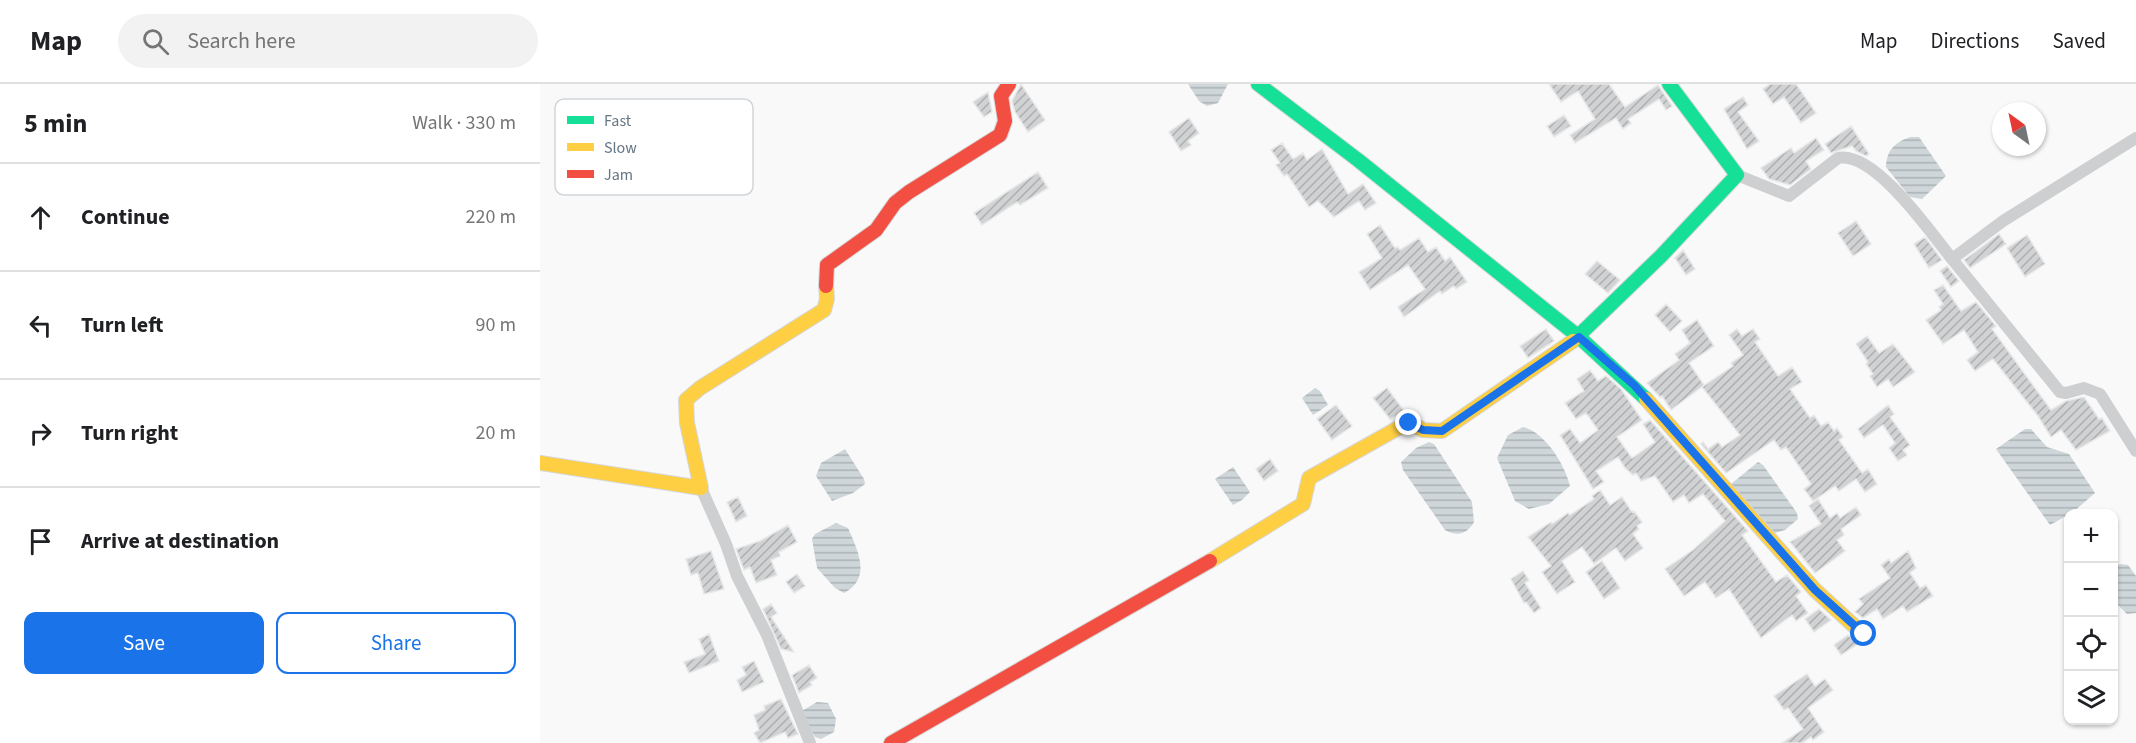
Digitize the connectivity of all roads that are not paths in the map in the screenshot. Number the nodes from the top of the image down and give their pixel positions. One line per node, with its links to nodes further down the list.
1 (1009, 84): 10 (street)
2 (1258, 84): 7 (street)
3 (1669, 84): 5 (street)
4 (2136, 138): 6 (street)
5 (1737, 175): 6 (street); 7 (street)
6 (1952, 259): 8 (street)
7 (1579, 337): 11 (street); 13 (street)
8 (2136, 451)
9 (540, 463): 10 (street)
10 (700, 488): 12 (street)
11 (1864, 634)
12 (810, 743)
13 (891, 743)

